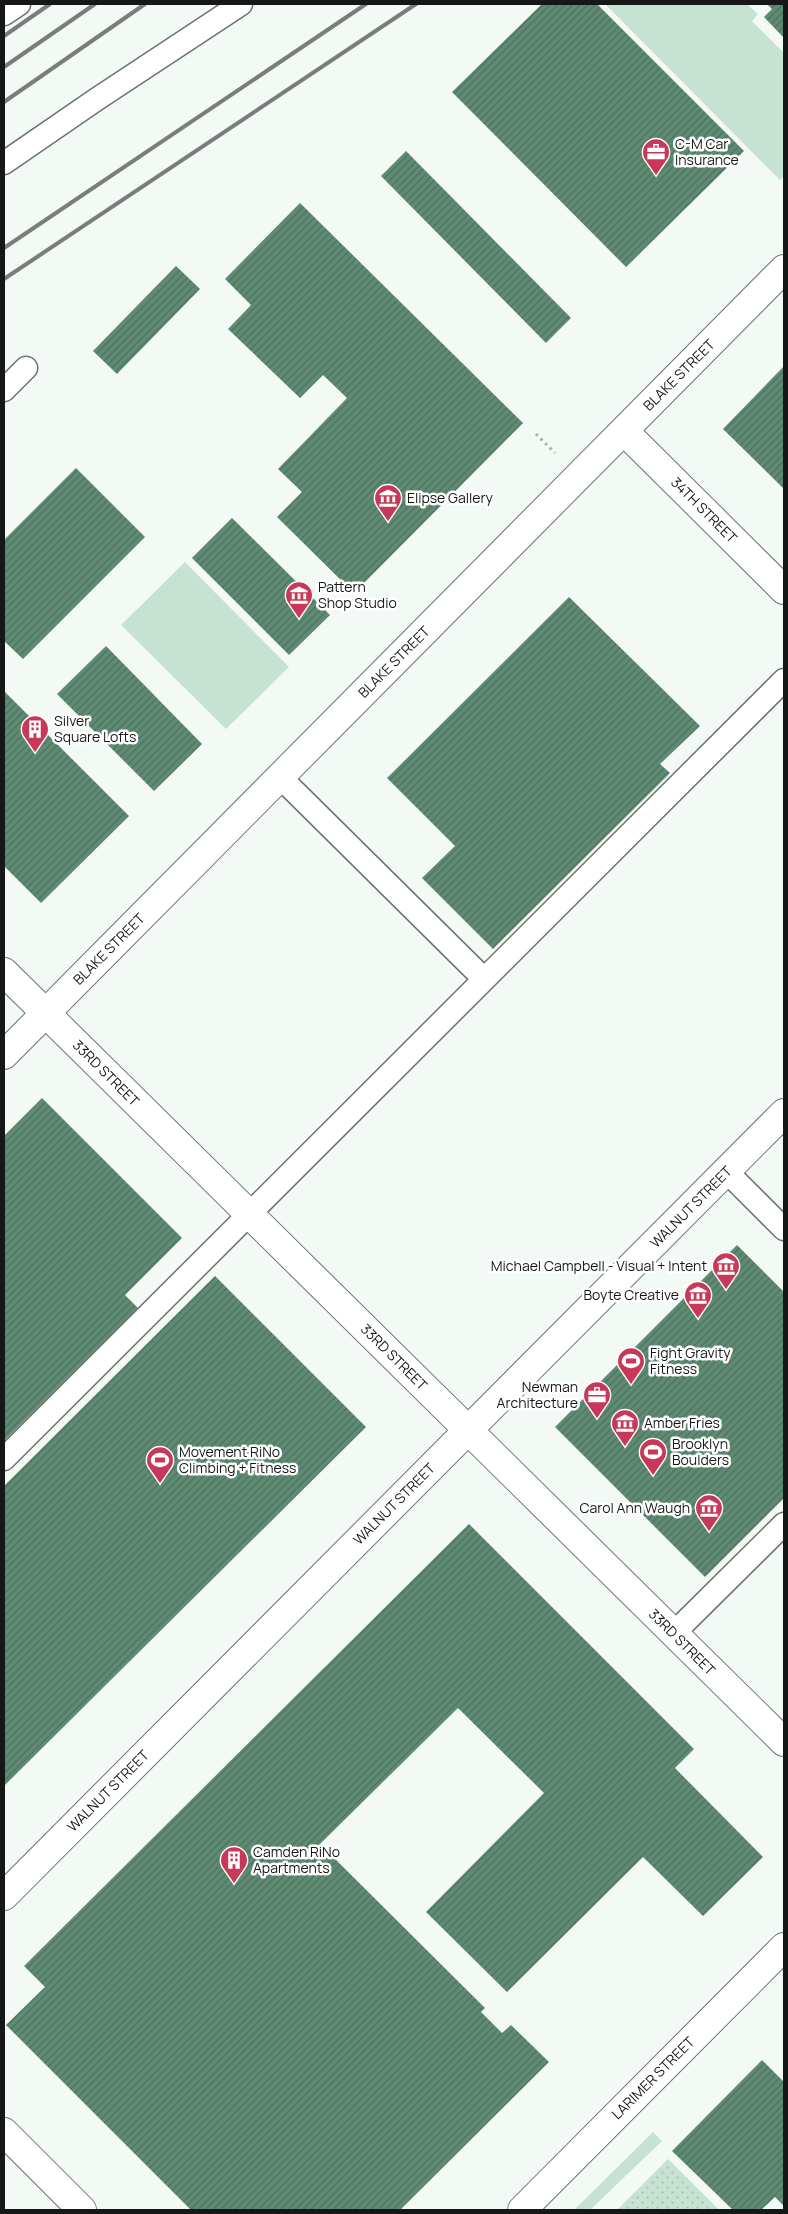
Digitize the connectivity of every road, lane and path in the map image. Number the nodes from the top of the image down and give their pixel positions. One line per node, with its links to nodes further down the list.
1 (19, 4): 3 (lane)
2 (241, 4): 4 (lane)
3 (4, 14)
4 (4, 163)
5 (784, 269): 8 (street, BLAKE STREET)
6 (26, 368): 7 (lane)
7 (4, 390)
8 (624, 431): 9 (street, 34TH STREET); 11 (street, BLAKE STREET)
9 (784, 590)
10 (784, 680): 13 (lane)
11 (280, 777): 13 (lane); 14 (street, BLAKE STREET)
12 (4, 972): 14 (street, 33RD STREET)
13 (484, 980): 18 (lane)
14 (45, 1013): 15 (street, BLAKE STREET); 18 (street, 33RD STREET)
15 (4, 1055)
16 (784, 1113): 17 (street, WALNUT STREET)
17 (726, 1171): 19 (lane); 20 (street, WALNUT STREET)
18 (249, 1214): 20 (street, 33RD STREET); 21 (lane)
19 (784, 1229)
20 (469, 1430): 23 (street, 33RD STREET); 25 (street, WALNUT STREET)
21 (4, 1459)
22 (784, 1524): 23 (lane)
23 (674, 1633): 24 (street, 33RD STREET)
24 (784, 1742)
25 (4, 1896)
26 (784, 1947): 29 (street, LARIMER STREET)
27 (4, 2132): 28 (street)
28 (82, 2210)
29 (522, 2210)

